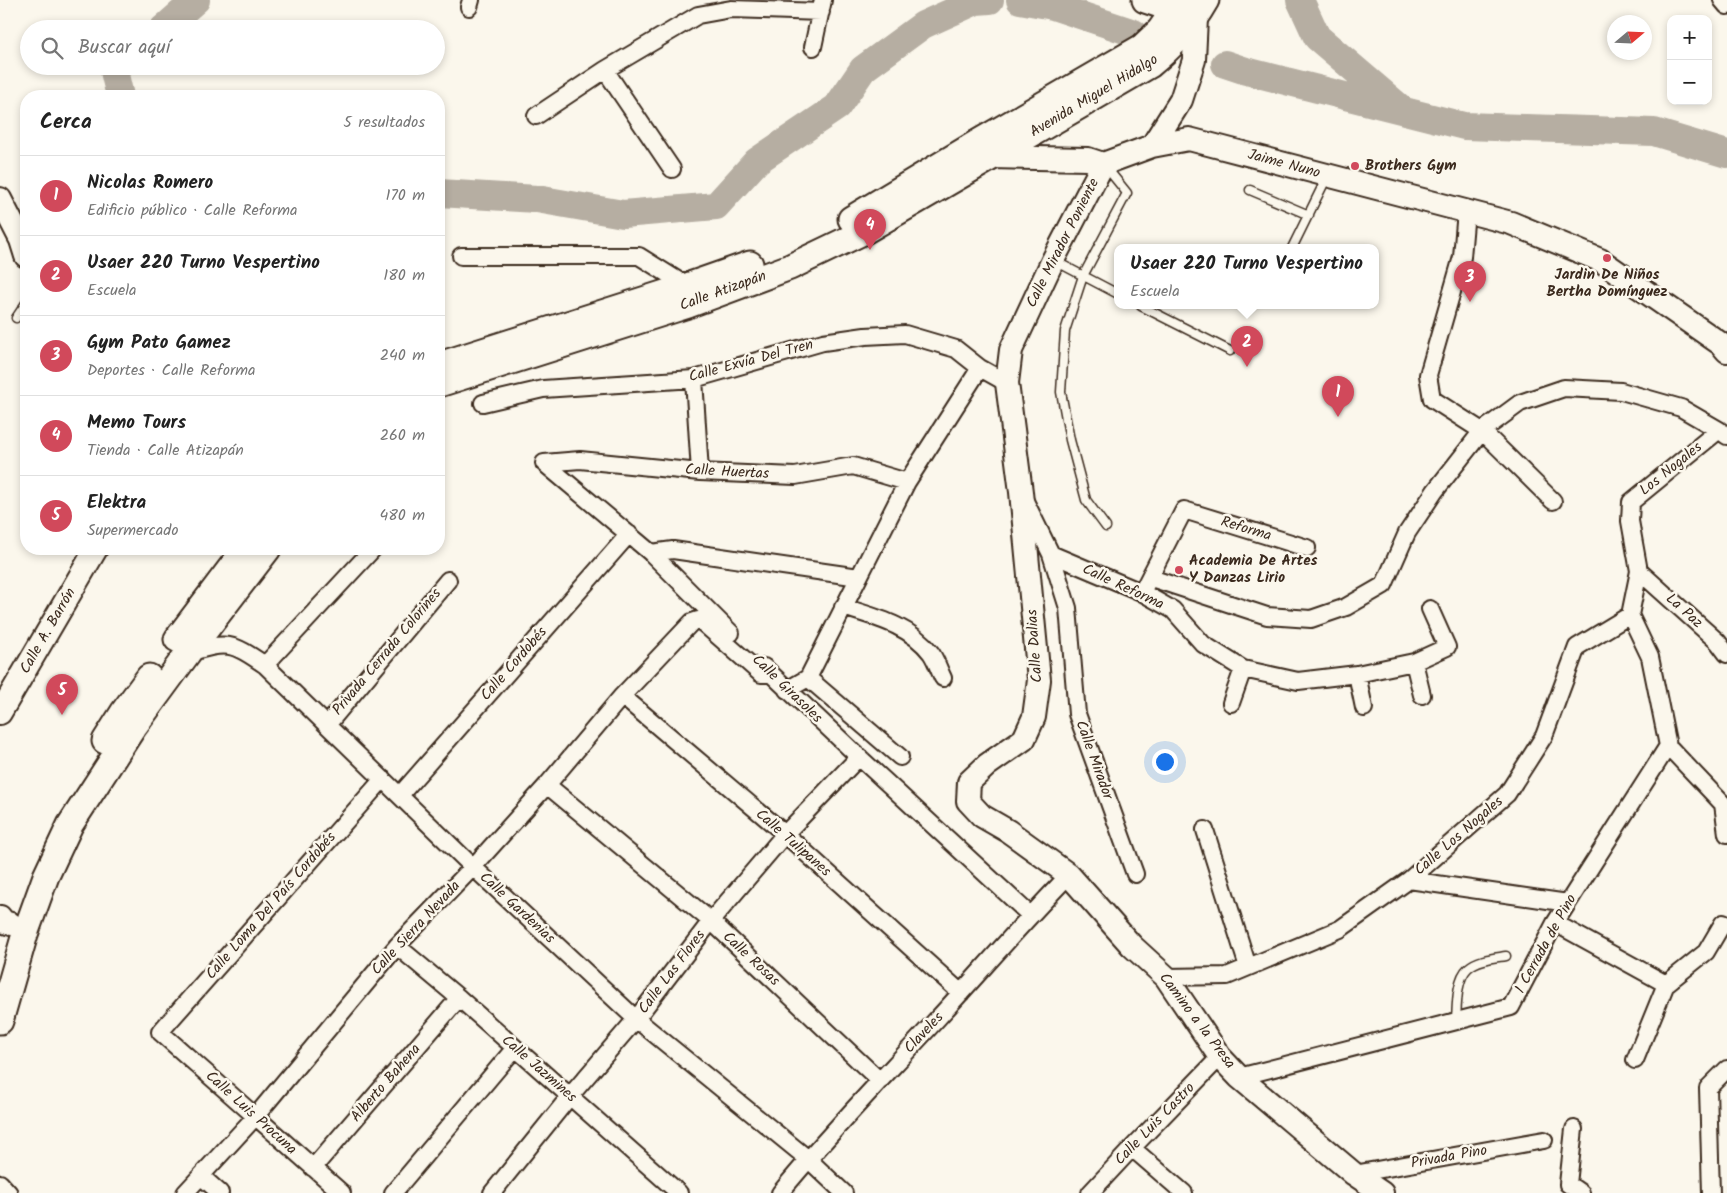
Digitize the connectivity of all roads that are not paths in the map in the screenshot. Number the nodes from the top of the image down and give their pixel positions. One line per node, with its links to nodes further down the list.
1 (1145, 0): 5 (main road)
2 (1722, 0): 4 (street)
3 (822, 6): 6 (street); 7 (street)
4 (1727, 6)
5 (1189, 7): 9 (street); 10 (main road, Avenida Miguel Hidalgo)
6 (814, 46)
7 (605, 70): 8 (street); 12 (street)
8 (536, 116)
9 (1152, 146): 11 (street, Jaime Nuno); 13 (street, Jaime Nuno)
10 (984, 150): 11 (street); 23 (main road, Calle Atizapán); 33 (main road, Calle Atizapán)
11 (1103, 164): 21 (street, Calle Mirador Poniente); 22 (lane, Calle Mirador Poniente)
12 (672, 169)
13 (1328, 175): 16 (street, Jaime Nuno); 17 (lane)
14 (1250, 190): 17 (lane)
15 (0, 199): 18 (street)
16 (1466, 211): 29 (street, Jaime Nuno); 36 (street)
17 (1309, 215): 19 (lane)
18 (20, 238)
19 (1294, 244)
20 (461, 256): 23 (street)
21 (1053, 260): 22 (lane); 34 (street, Calle Mirador Poniente)
22 (1083, 276): 24 (lane); 43 (lane, Calle Mirador Poniente)
23 (687, 286): 30 (main road, Calle Atizapán)
24 (1114, 292)
25 (1147, 309): 28 (lane)
26 (20, 312): 27 (lane)
27 (16, 318)
28 (1230, 351)
29 (1727, 352)
30 (445, 363)
31 (980, 368): 32 (street, Calle Exvía Del Tren); 34 (street, Calle Exvía Del Tren); 40 (street)
32 (694, 379): 35 (street, Calle Exvía Del Tren); 39 (street)
33 (445, 382)
34 (1007, 383): 41 (street)
35 (483, 403)
36 (1482, 431): 37 (street, Calle Reforma); 42 (street); 54 (street, Calle Reforma)
37 (1723, 433): 52 (street, Los Nogales)
38 (544, 463): 39 (street, Calle Huertas); 44 (street, Calle Girasoles)
39 (700, 472): 40 (street, Calle Huertas)
40 (907, 482): 53 (street)
41 (1022, 492): 47 (street); 87 (street, Calle Dalias)
42 (1554, 501)
43 (1106, 527)
44 (628, 534): 46 (street, Calle Girasoles); 81 (street, Calle Cordobés)
45 (1307, 548): 54 (street, Reforma)
46 (651, 553): 53 (street); 65 (street, Calle Girasoles)
47 (1051, 554): 56 (street, Calle Reforma); 86 (street, Calle Mirador)
48 (92, 555): 74 (street, Calle A. Barrón)
49 (241, 555): 60 (main road)
50 (263, 555): 60 (main road)
51 (367, 555): 63 (street)
52 (1639, 571): 59 (street); 61 (street, La Paz)
53 (859, 577): 57 (street)
54 (1151, 578): 56 (street)
55 (448, 580): 75 (street, Privada Cerrada Colorines)
56 (1141, 592): 64 (street, Calle Reforma)
57 (843, 607): 67 (street); 68 (street)
58 (1430, 609): 62 (street, Calle Reforma)
59 (1630, 615): 76 (street); 88 (street, Calle Los Nogales)
60 (182, 647): 63 (street, Calle Gardenias); 91 (main road); 104 (main road)
61 (1727, 654)
62 (1414, 662): 66 (street, Calle Reforma); 70 (street)
63 (265, 665): 75 (street, Calle Gardenias)
64 (1243, 669): 66 (street, Calle Reforma); 72 (street)
65 (771, 674): 69 (street, Calle Girasoles); 71 (street, Calle Sierra Nevada)
66 (1357, 674): 73 (street)
67 (808, 678): 69 (street); 78 (street)
68 (943, 678)
69 (787, 690): 77 (street, Calle Girasoles)
70 (1422, 695)
71 (622, 696): 80 (street, Calle Sierra Nevada); 83 (street, Calle Tulipanes)
72 (1231, 703)
73 (1364, 708)
74 (0, 713)
75 (327, 725): 79 (street, Calle Gardenias)
76 (1668, 746): 84 (street); 89 (street, 1 Cerrada de Pino)
77 (858, 757): 83 (street, Calle Las Flores); 90 (street, Calle Girasoles)
78 (900, 757)
79 (383, 779): 81 (street, Calle Gardenias); 106 (street, Calle Loma Del País Cordobés)
80 (547, 784): 85 (street, Calle Sierra Nevada); 92 (street, Calle Rosas)
81 (400, 795): 85 (street, Calle Gardenias)
82 (1206, 830): 98 (street)
83 (785, 834): 92 (street, Calle Las Flores); 101 (street, Calle Tulipanes)
84 (1727, 834)
85 (473, 867): 95 (street, Calle Sierra Nevada); 103 (street, Calle Gardenias)
86 (1136, 874)
87 (1069, 875): 90 (street, Claveles); 99 (street, Camino a la Presa)
88 (1409, 880): 89 (street); 98 (street, Calle Los Nogales)
89 (1568, 903): 93 (street, 1 Cerrada de Pino)
90 (1030, 915): 101 (street, Claveles)
91 (6, 921): 97 (main road)
92 (711, 921): 103 (street, Calle Las Flores); 112 (street, Calle Rosas)
93 (1555, 923): 100 (street); 105 (street, 1 Cerrada de Pino)
94 (1727, 925): 100 (street)
95 (397, 946): 102 (street, Calle Jazmines); 114 (street, Calle Sierra Nevada)
96 (1506, 956): 105 (lane)
97 (0, 964)
98 (1248, 967): 99 (street, Calle Los Nogales)
99 (1166, 977): 108 (street, Camino a la Presa)
100 (1666, 984): 109 (street)
101 (961, 993): 112 (street, Claveles)
102 (459, 998): 107 (street, Calle Jazmines); 119 (street, Alberto Bahena)
103 (636, 1019): 113 (street, Calle Las Flores); 118 (street, Calle Gardenias)
104 (0, 1021)
105 (1456, 1021): 111 (street, 1 Cerrada de Pino)
106 (160, 1032): 114 (street, Calle Luis Procuna)
107 (515, 1048): 113 (street, Calle Jazmines); 127 (street)
108 (1220, 1056): 111 (street, Camino a la Presa); 117 (street, Calle Luis Castro)
109 (1635, 1060)
110 (1727, 1069): 136 (street)
111 (1239, 1077): 120 (street, Camino a la Presa)
112 (880, 1081): 118 (street, Claveles)
113 (570, 1096): 128 (street, Calle Las Flores); 129 (street, Calle Jazmines)
114 (254, 1117): 119 (street, Calle Luis Procuna); 121 (street, Calle Sierra Nevada)
115 (1574, 1129): 135 (street)
116 (1544, 1140): 120 (street, Privada Pino)
117 (1132, 1148): 132 (street, Calle Luis Castro); 133 (street)
118 (808, 1159): 130 (street, Claveles); 131 (street, Calle Gardenias)
119 (312, 1168): 126 (street, Calle Luis Procuna)
120 (1354, 1174): 134 (street, Camino a la Presa)
121 (201, 1176): 124 (street, Calle Sierra Nevada); 125 (street)
122 (0, 1183): 123 (street)
123 (9, 1193)
124 (185, 1193)
125 (220, 1193)
126 (342, 1193)
127 (393, 1193)
128 (492, 1193)
129 (679, 1193)
130 (780, 1193)
131 (844, 1193)
132 (1090, 1193)
133 (1184, 1193)
134 (1382, 1193)
135 (1581, 1193)
136 (1711, 1193)

